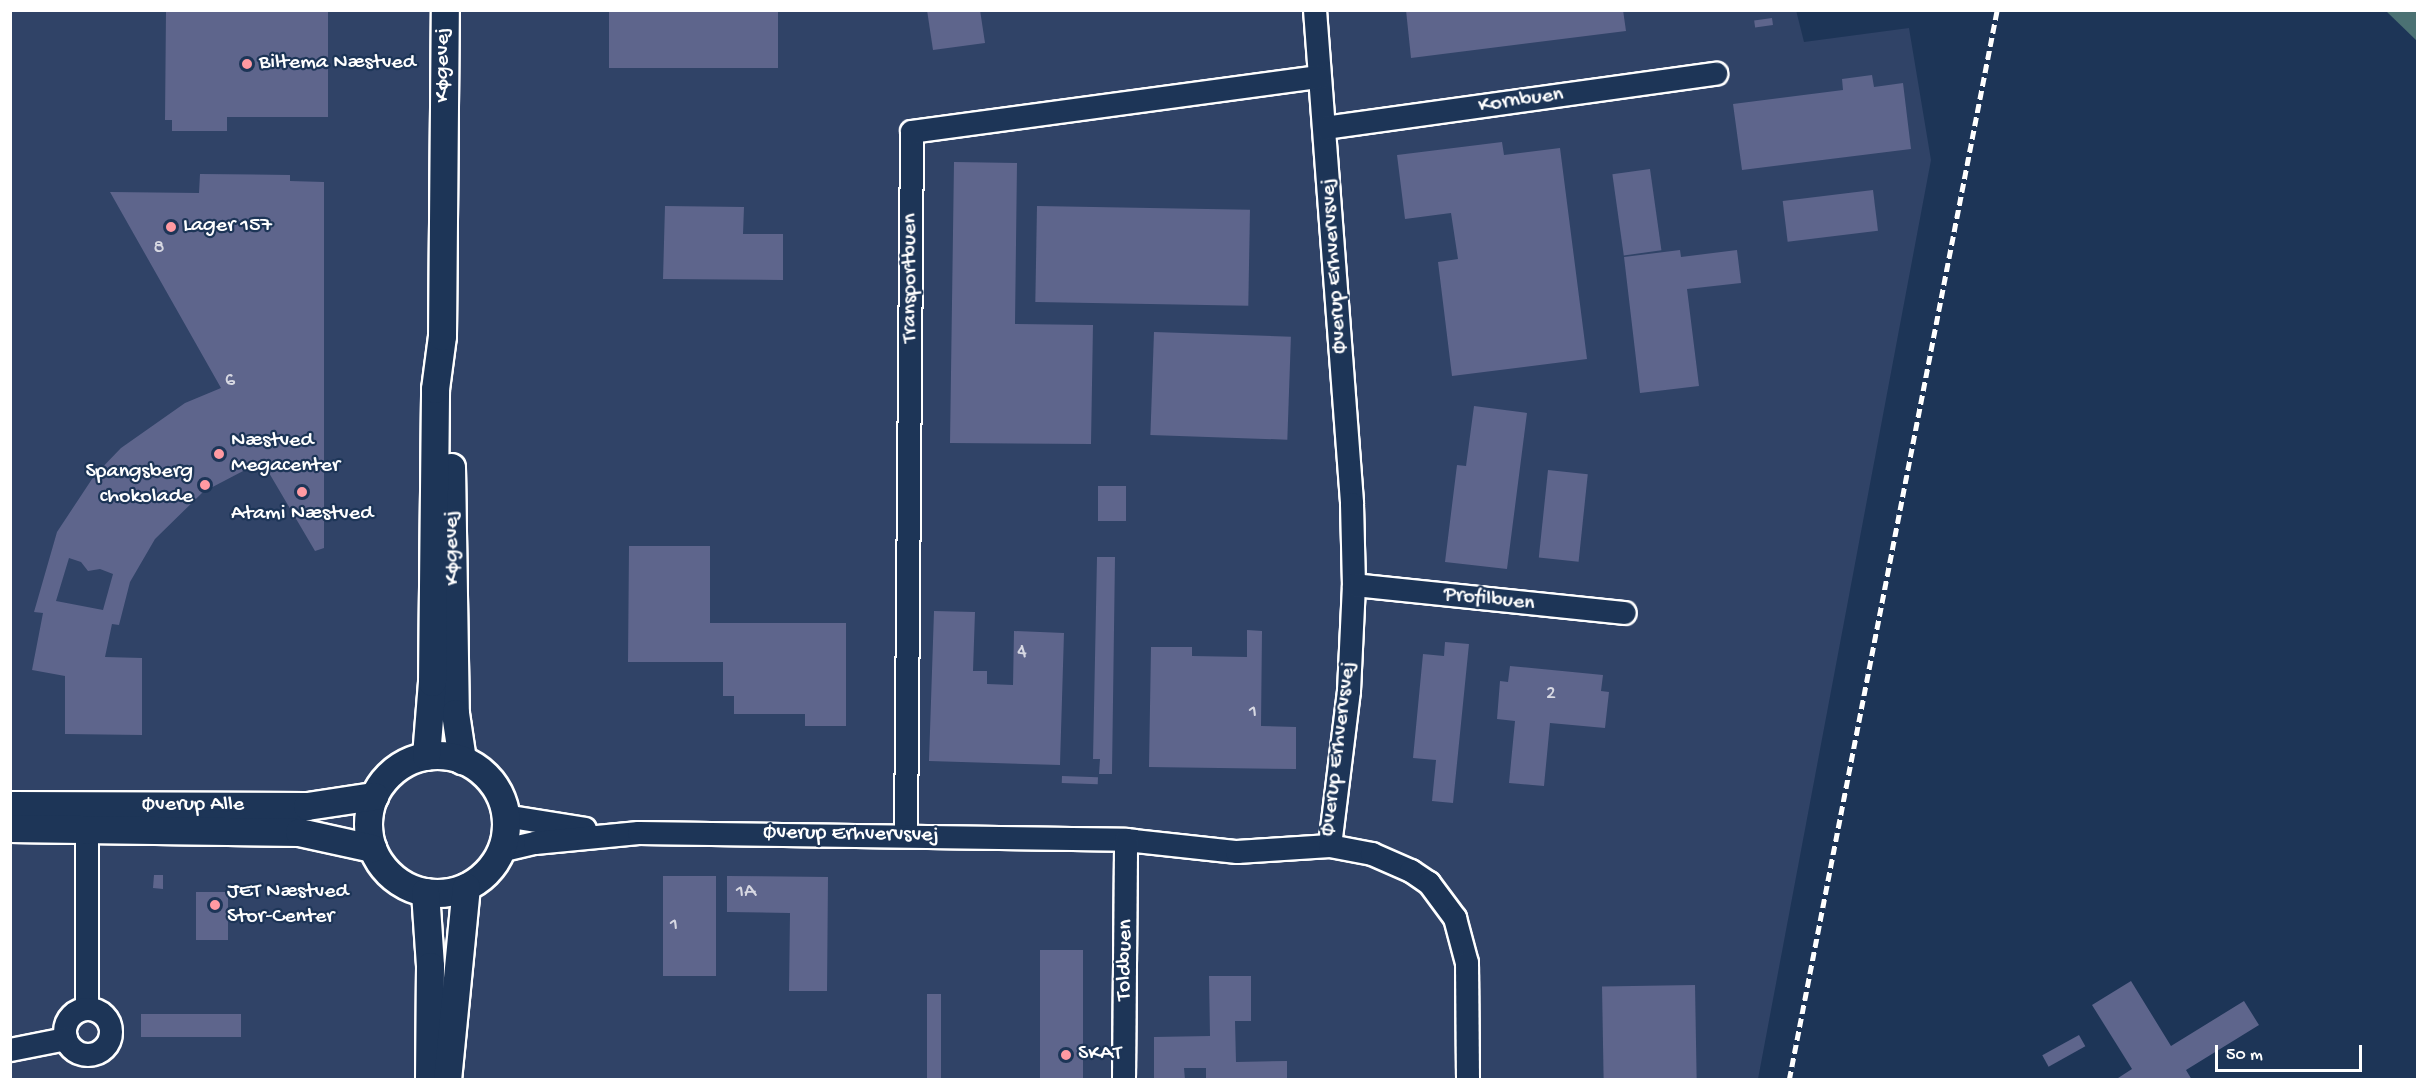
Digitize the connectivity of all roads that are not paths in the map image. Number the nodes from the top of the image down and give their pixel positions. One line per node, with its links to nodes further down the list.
1 (445, 10): 6 (street, Køgevej)
2 (1315, 10): 4 (street, Øverup Erhvervsvej)
3 (1716, 74): 5 (street, Kornbuen)
4 (1319, 77): 5 (street, Øverup Erhvervsvej); 17 (street, Transportbuen)
5 (1325, 128): 7 (street, Øverup Erhvervsvej)
6 (442, 336): 9 (street, Køgevej); 10 (street, Køgevej)
7 (1354, 585): 8 (street, Profilbuen); 19 (street, Øverup Erhvervsvej)
8 (1625, 613)
9 (426, 756): 10 (street); 11 (street)
10 (462, 760): 13 (street)
11 (374, 796): 14 (street, Øverup Alle); 20 (street)
12 (10, 805): 14 (street, Øverup Alle)
13 (505, 816): 16 (street, Øverup Erhvervsvej); 21 (street)
14 (87, 818): 15 (street, Øverup Alle); 20 (street, Øverup Alle); 24 (street)
15 (10, 828)
16 (614, 833): 17 (street, Øverup Erhvervsvej); 21 (street, Øverup Erhvervsvej)
17 (906, 835): 18 (street, Øverup Erhvervsvej)
18 (1126, 840): 19 (street, Øverup Erhvervsvej); 29 (street, Toldbuen)
19 (1330, 846): 30 (street)
20 (372, 848): 23 (street)
21 (500, 851): 22 (street)
22 (466, 887): 23 (street); 28 (street)
23 (425, 892): 27 (street)
24 (87, 1009): 25 (street); 25 (street)
25 (66, 1039): 26 (street)
26 (10, 1050)
27 (429, 1080)
28 (447, 1080)
29 (1124, 1080)
30 (1468, 1080)

